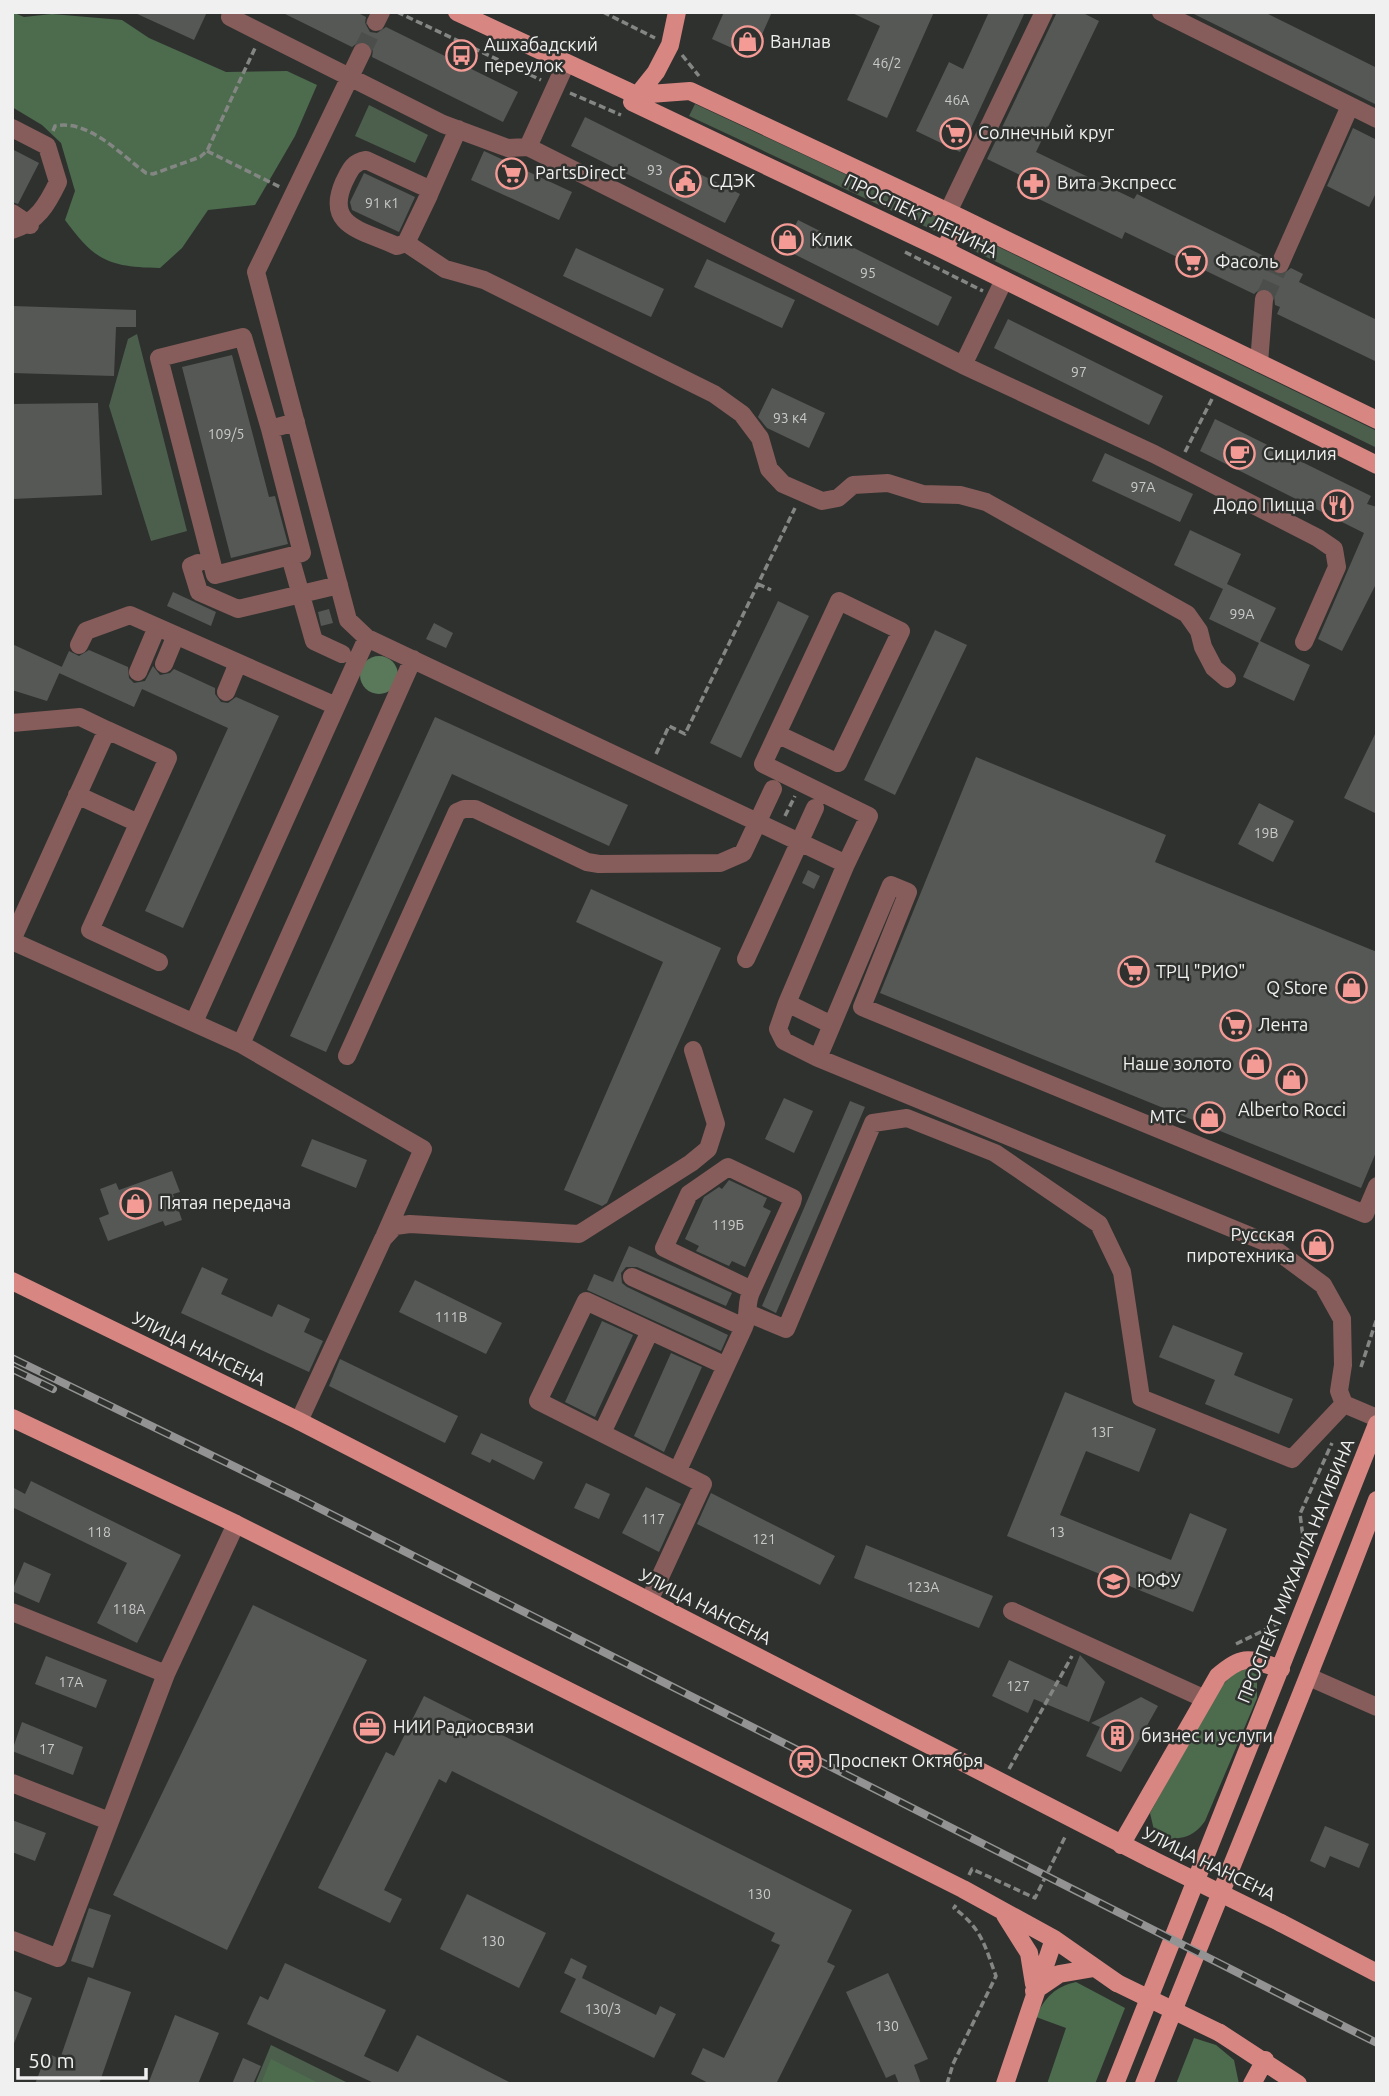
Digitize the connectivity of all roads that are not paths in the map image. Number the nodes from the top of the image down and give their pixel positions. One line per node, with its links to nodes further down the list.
1 (444, 12): 8 (street, ПРОСПЕКТ ЛЕНИНА)
2 (457, 12): 10 (main road)
3 (677, 12): 10 (main road)
4 (1044, 12): 18 (street)
5 (1161, 12): 11 (street)
6 (230, 17): 9 (street)
7 (362, 52): 9 (street)
8 (563, 69): 10 (street, ПРОСПЕКТ ЛЕНИНА); 15 (street)
9 (350, 77): 14 (street); 29 (street)
10 (632, 105): 18 (main road, ПРОСПЕКТ ЛЕНИНА); 22 (main road, ПРОСПЕКТ ЛЕНИНА)
11 (1350, 106): 12 (street); 23 (street)
12 (1377, 119)
13 (12, 128): 19 (street)
14 (458, 128): 15 (street); 16 (street)
15 (528, 147): 27 (street)
16 (431, 190): 21 (street); 21 (street)
17 (12, 213): 19 (street)
18 (954, 215): 22 (main road); 26 (main road, ПРОСПЕКТ ЛЕНИНА)
19 (30, 225): 20 (street)
20 (12, 230)
21 (406, 243): 46 (street)
22 (944, 250): 24 (main road, ПРОСПЕКТ ЛЕНИНА)
23 (1280, 264)
24 (1004, 280): 27 (street); 31 (main road, ПРОСПЕКТ ЛЕНИНА)
25 (1264, 299): 26 (street)
26 (1259, 363): 28 (main road, ПРОСПЕКТ ЛЕНИНА)
27 (963, 365): 39 (street)
28 (1377, 420)
29 (296, 422): 30 (street); 34 (street)
30 (270, 429): 30 (street)
31 (1377, 465)
32 (291, 560): 35 (street)
33 (198, 564): 35 (street)
34 (339, 585): 35 (street); 38 (street)
35 (301, 594): 41 (street)
36 (158, 627): 37 (street); 40 (street); 45 (street)
37 (176, 635): 43 (street); 44 (street)
38 (367, 638): 42 (street); 48 (street)
39 (1304, 642)
40 (79, 645)
41 (342, 654)
42 (413, 659): 55 (street); 65 (street)
43 (239, 663): 47 (street); 48 (street)
44 (164, 664)
45 (138, 672)
46 (1227, 679)
47 (226, 692)
48 (336, 706): 63 (street)
49 (12, 723): 50 (street)
50 (107, 730): 53 (street); 56 (street)
51 (777, 734): 51 (street); 58 (street)
52 (774, 789): 55 (street)
53 (77, 795): 56 (street); 59 (street)
54 (815, 808): 57 (street)
55 (762, 814): 57 (street); 67 (street)
56 (138, 823): 61 (street)
57 (803, 834): 58 (street); 60 (street)
58 (846, 864): 62 (street)
59 (12, 940): 63 (street)
60 (746, 959)
61 (159, 962)
62 (787, 1003): 64 (street); 68 (street)
63 (194, 1022): 65 (street)
64 (832, 1025): 68 (street); 69 (street)
65 (241, 1044): 70 (street)
66 (692, 1050): 70 (street)
67 (347, 1056)
68 (818, 1058): 77 (street)
69 (1377, 1186)
70 (383, 1238): 80 (street)
71 (632, 1278): 74 (street)
72 (12, 1281): 80 (main road, УЛИЦА НАНСЕНА)
73 (752, 1290): 73 (street); 74 (street)
74 (747, 1320): 76 (street); 77 (street)
75 (650, 1331): 76 (street); 82 (street); 82 (street)
76 (726, 1366): 83 (street)
77 (1343, 1404): 79 (street)
78 (12, 1418): 85 (main road)
79 (1377, 1418)
80 (299, 1421): 86 (main road, УЛИЦА НАНСЕНА)
81 (1377, 1424): 89 (main road, ПРОСПЕКТ МИХАИЛА НАГИБИНА)
82 (602, 1433): 83 (street)
83 (678, 1470): 86 (street)
84 (1377, 1500): 91 (main road)
85 (236, 1524): 90 (street); 97 (main road)
86 (649, 1601): 96 (main road, УЛИЦА НАНСЕНА)
87 (1012, 1611): 92 (street)
88 (12, 1612): 90 (street)
89 (1281, 1669): 92 (main road); 105 (main road, ПРОСПЕКТ МИХАИЛА НАГИБИНА)
90 (166, 1674): 95 (street)
91 (1309, 1677): 93 (street); 106 (main road)
92 (1205, 1699): 96 (main road)
93 (1377, 1707)
94 (12, 1783): 95 (street)
95 (109, 1821): 99 (street)
96 (1121, 1845): 101 (main road, УЛИЦА НАНСЕНА, bridge)
97 (1000, 1908): 98 (main road); 102 (main road)
98 (1054, 1939): 100 (main road); 102 (main road)
99 (12, 1940)
100 (1094, 1968): 102 (main road); 103 (main road, bridge)
101 (1377, 1973)
102 (1034, 1992): 104 (main road)
103 (1265, 2060): 107 (main road); 108 (main road)
104 (1004, 2084)
105 (1115, 2084)
106 (1144, 2084)
107 (1252, 2084)
108 (1298, 2084)

